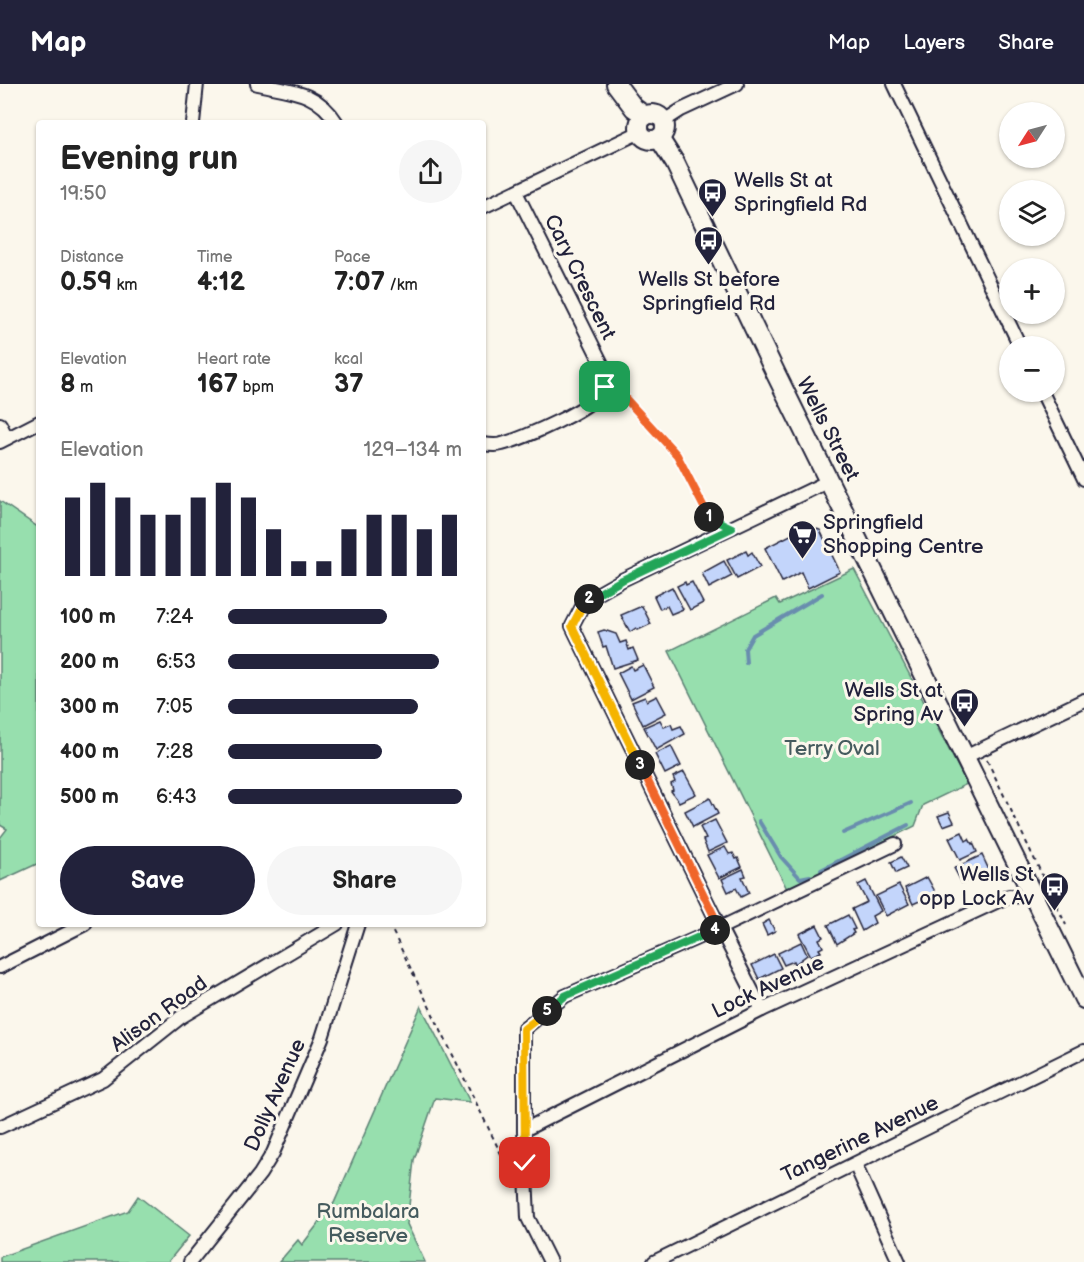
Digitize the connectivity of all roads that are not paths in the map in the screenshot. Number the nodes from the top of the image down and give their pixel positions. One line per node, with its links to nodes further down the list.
1 (197, 84): 6 (street)
2 (257, 84): 7 (street)
3 (616, 84): 8 (street)
4 (737, 84): 9 (street)
5 (894, 84): 12 (street)
6 (193, 120)
7 (335, 120)
8 (642, 124): 9 (street); 10 (street)
9 (661, 130): 19 (street, Wells Street)
10 (516, 192): 11 (street); 17 (street, Cary Crescent)
11 (486, 206)
12 (1015, 336)
13 (1047, 402): 18 (street)
14 (0, 424): 16 (street)
15 (36, 424): 16 (street)
16 (3, 440)
17 (486, 444)
18 (1084, 479)
19 (829, 480): 21 (street, Wells Street); 27 (street)
20 (1084, 700): 21 (street)
21 (965, 757): 23 (street, Wells Street)
22 (895, 844): 27 (street)
23 (1034, 897): 29 (street, Wells Street); 30 (street, Lock Avenue)
24 (79, 927): 28 (street)
25 (331, 927): 32 (street, Alison Road)
26 (357, 927): 35 (street, Dolly Avenue)
27 (720, 928): 30 (street); 33 (street)
28 (0, 967)
29 (1084, 999)
30 (762, 1010): 33 (street, Lock Avenue)
31 (1084, 1051): 34 (street, Tangerine Avenue)
32 (0, 1127)
33 (524, 1130): 36 (street)
34 (855, 1164): 37 (street, Tangerine Avenue); 38 (street)
35 (190, 1262)
36 (550, 1262)
37 (654, 1262)
38 (899, 1262)

